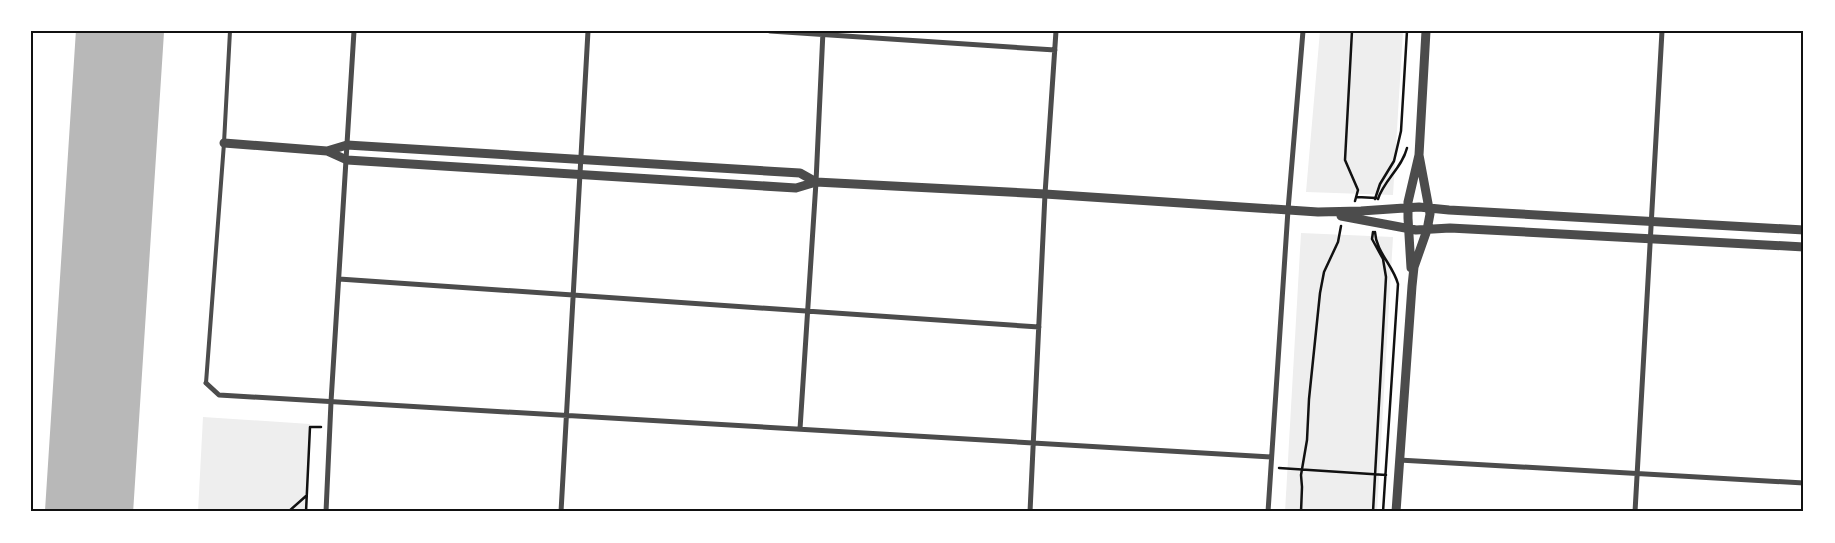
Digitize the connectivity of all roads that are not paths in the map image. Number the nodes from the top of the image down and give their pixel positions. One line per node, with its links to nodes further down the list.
1 (230, 31): 11 (lane)
2 (354, 31): 12 (street)
3 (588, 31): 16 (street)
4 (770, 31): 9 (street)
5 (1056, 31): 10 (street)
6 (1303, 31): 22 (street)
7 (1426, 31): 14 (street)
8 (1662, 31): 24 (street)
9 (823, 33): 10 (street); 18 (street)
10 (1055, 50): 19 (street)
11 (224, 143): 13 (street); 35 (lane)
12 (348, 145): 13 (street); 15 (street); 16 (street)
13 (328, 151): 15 (street)
14 (1419, 155): 20 (street); 21 (street)
15 (346, 160): 17 (street); 30 (street)
16 (580, 160): 17 (street); 18 (street)
17 (579, 174): 18 (street); 32 (street)
18 (816, 182): 19 (street); 33 (street)
19 (1045, 194): 22 (street); 34 (street)
20 (1408, 208): 21 (street); 23 (street); 25 (street)
21 (1429, 208): 24 (street); 26 (street)
22 (1288, 210): 23 (street); 40 (street)
23 (1347, 214): 25 (street)
24 (1652, 222): 27 (street); 28 (street)
25 (1408, 228): 26 (street); 31 (street)
26 (1427, 230): 28 (street); 31 (street)
27 (1804, 230)
28 (1650, 238): 29 (street); 42 (street)
29 (1804, 248)
30 (339, 279): 32 (street); 36 (street)
31 (1412, 286): 41 (street)
32 (573, 296): 33 (street); 37 (street)
33 (807, 311): 34 (street); 38 (street)
34 (1039, 327): 39 (street)
35 (206, 383): 36 (street)
36 (331, 402): 37 (street); 44 (street)
37 (565, 416): 38 (street); 45 (street)
38 (800, 429): 39 (street)
39 (1034, 444): 40 (street); 46 (street)
40 (1271, 457): 47 (street)
41 (1399, 460): 42 (street); 48 (street)
42 (1637, 474): 43 (street); 49 (street)
43 (1804, 483)
44 (326, 512)
45 (561, 512)
46 (1030, 512)
47 (1268, 512)
48 (1396, 512)
49 (1635, 512)

